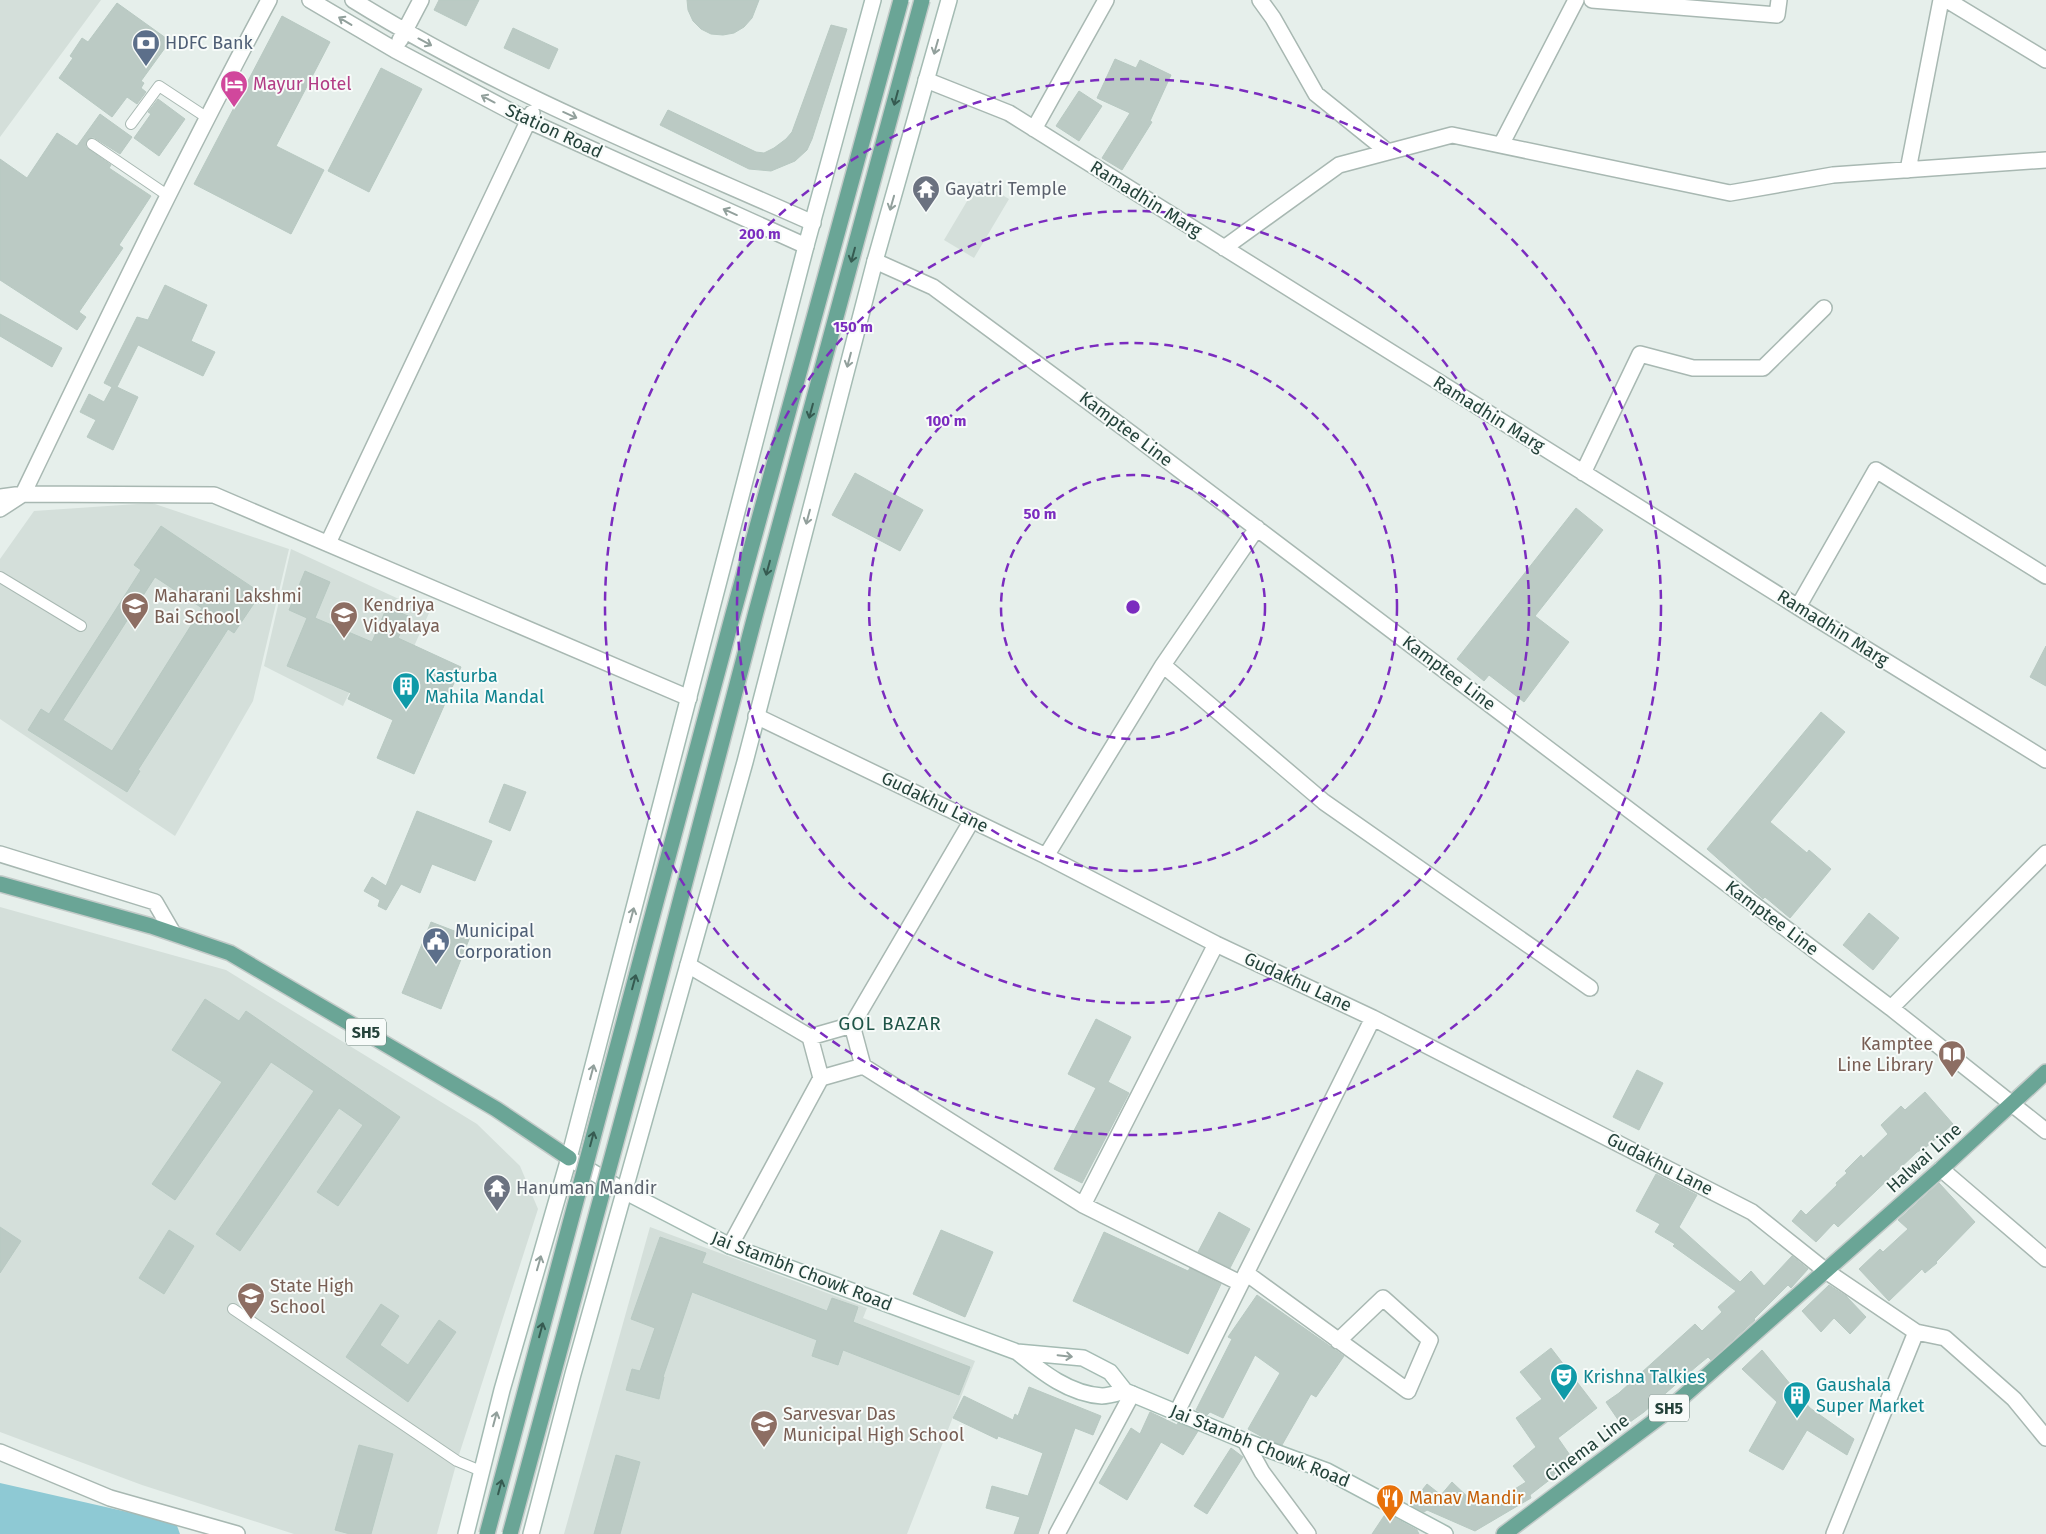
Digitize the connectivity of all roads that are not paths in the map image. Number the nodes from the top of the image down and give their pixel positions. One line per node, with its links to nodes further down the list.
1 (268, 0): 21 (street)
2 (310, 0): 17 (street, Station Road, one-way to 2)
3 (353, 0): 16 (street, Station Road)
4 (421, 0): 16 (street)
5 (872, 0): 31 (street)
6 (901, 0): 88 (main road, one-way to 6, bridge)
7 (922, 0): 89 (main road, one-way to 89, bridge)
8 (949, 0): 19 (street, one-way to 19)
9 (1106, 0): 24 (street)
10 (1260, 0): 27 (street)
11 (1576, 0): 26 (street)
12 (1592, 0): 13 (street)
13 (1779, 0)
14 (1941, 0): 29 (street)
15 (1947, 0): 18 (street)
16 (404, 31): 17 (street); 20 (street, Station Road, one-way to 20)
17 (395, 50): 22 (street, Station Road, one-way to 17)
18 (2046, 60)
19 (926, 80): 24 (street, Ramadhin Marg); 34 (street, one-way to 34)
20 (538, 100): 22 (street); 31 (street, Station Road, one-way to 31)
21 (206, 117): 23 (lane); 30 (street)
22 (529, 120): 32 (street, Station Road, one-way to 22); 41 (street)
23 (131, 124)
24 (1034, 129): 33 (street, Ramadhin Marg)
25 (92, 144): 30 (lane)
26 (1501, 145): 27 (street); 29 (street)
27 (1388, 152): 33 (street)
28 (2046, 160): 29 (street)
29 (1908, 170)
30 (167, 195): 37 (street)
31 (813, 223): 32 (street)
32 (806, 246): 47 (street)
33 (1224, 248): 36 (street, Ramadhin Marg)
34 (875, 261): 40 (street, Kamptee Line); 48 (street, one-way to 48)
35 (1824, 308): 36 (street)
36 (1583, 473): 44 (street, Ramadhin Marg)
37 (23, 494): 38 (street); 39 (street); 41 (street)
38 (0, 497)
39 (0, 509)
40 (1257, 528): 46 (street); 59 (street, Kamptee Line)
41 (328, 543): 47 (street)
42 (2046, 576): 44 (street)
43 (0, 577): 45 (lane)
44 (1798, 607): 49 (street, Ramadhin Marg)
45 (81, 626)
46 (1162, 665): 53 (street); 58 (street)
47 (689, 698): 68 (street, one-way to 47)
48 (756, 716): 50 (street, Gudakhu Lane); 57 (street)
49 (2046, 760)
50 (972, 820): 53 (street, Gudakhu Lane); 61 (street)
51 (2046, 853): 59 (street)
52 (0, 854): 55 (street)
53 (1046, 856): 56 (street, Gudakhu Lane)
54 (0, 884): 55 (main road, SH5)
55 (173, 934): 68 (main road, SH5)
56 (1216, 944): 60 (street, Gudakhu Lane); 71 (street)
57 (688, 965): 62 (street); 70 (street)
58 (1590, 988)
59 (1892, 1008): 66 (street, Kamptee Line)
60 (1373, 1018): 74 (street, Gudakhu Lane); 75 (street)
61 (852, 1025): 62 (street); 63 (street)
62 (810, 1037): 65 (street)
63 (863, 1066): 65 (street); 71 (street)
64 (2046, 1072): 66 (main road, Halwai Line / SH5)
65 (821, 1078): 72 (street)
66 (2012, 1104): 67 (street, Kamptee Line); 69 (main road, Halwai Line / SH5)
67 (2046, 1131)
68 (569, 1158): 70 (street, Jai Stambh Chowk Road); 85 (street, one-way to 68)
69 (1941, 1169): 73 (street); 74 (main road, Halwai Line / SH5)
70 (624, 1191): 72 (street, Jai Stambh Chowk Road); 90 (street)
71 (1083, 1205): 75 (street)
72 (730, 1246): 79 (street, Jai Stambh Chowk Road)
73 (2046, 1259)
74 (1826, 1271): 77 (street, Gudakhu Lane); 94 (main road, Cinema Line / SH5)
75 (1243, 1278): 78 (street); 81 (street)
76 (233, 1309): 85 (lane)
77 (1916, 1332): 82 (street); 95 (street)
78 (1338, 1340): 78 (street)
79 (1017, 1352): 80 (street, Jai Stambh Chowk Road); 80 (street, Jai Stambh Chowk Road, one-way to 80)
80 (1128, 1393): 81 (street, Jai Stambh Chowk Road); 91 (street)
81 (1177, 1412): 83 (street, Jai Stambh Chowk Road)
82 (2046, 1438)
83 (1245, 1441): 92 (street); 93 (street, Jai Stambh Chowk Road)
84 (0, 1452): 86 (street)
85 (481, 1471): 87 (street)
86 (237, 1534)
87 (466, 1534)
88 (487, 1534)
89 (510, 1534)
90 (531, 1534)
91 (1058, 1534)
92 (1308, 1534)
93 (1445, 1534)
94 (1504, 1534)
95 (1834, 1534)

